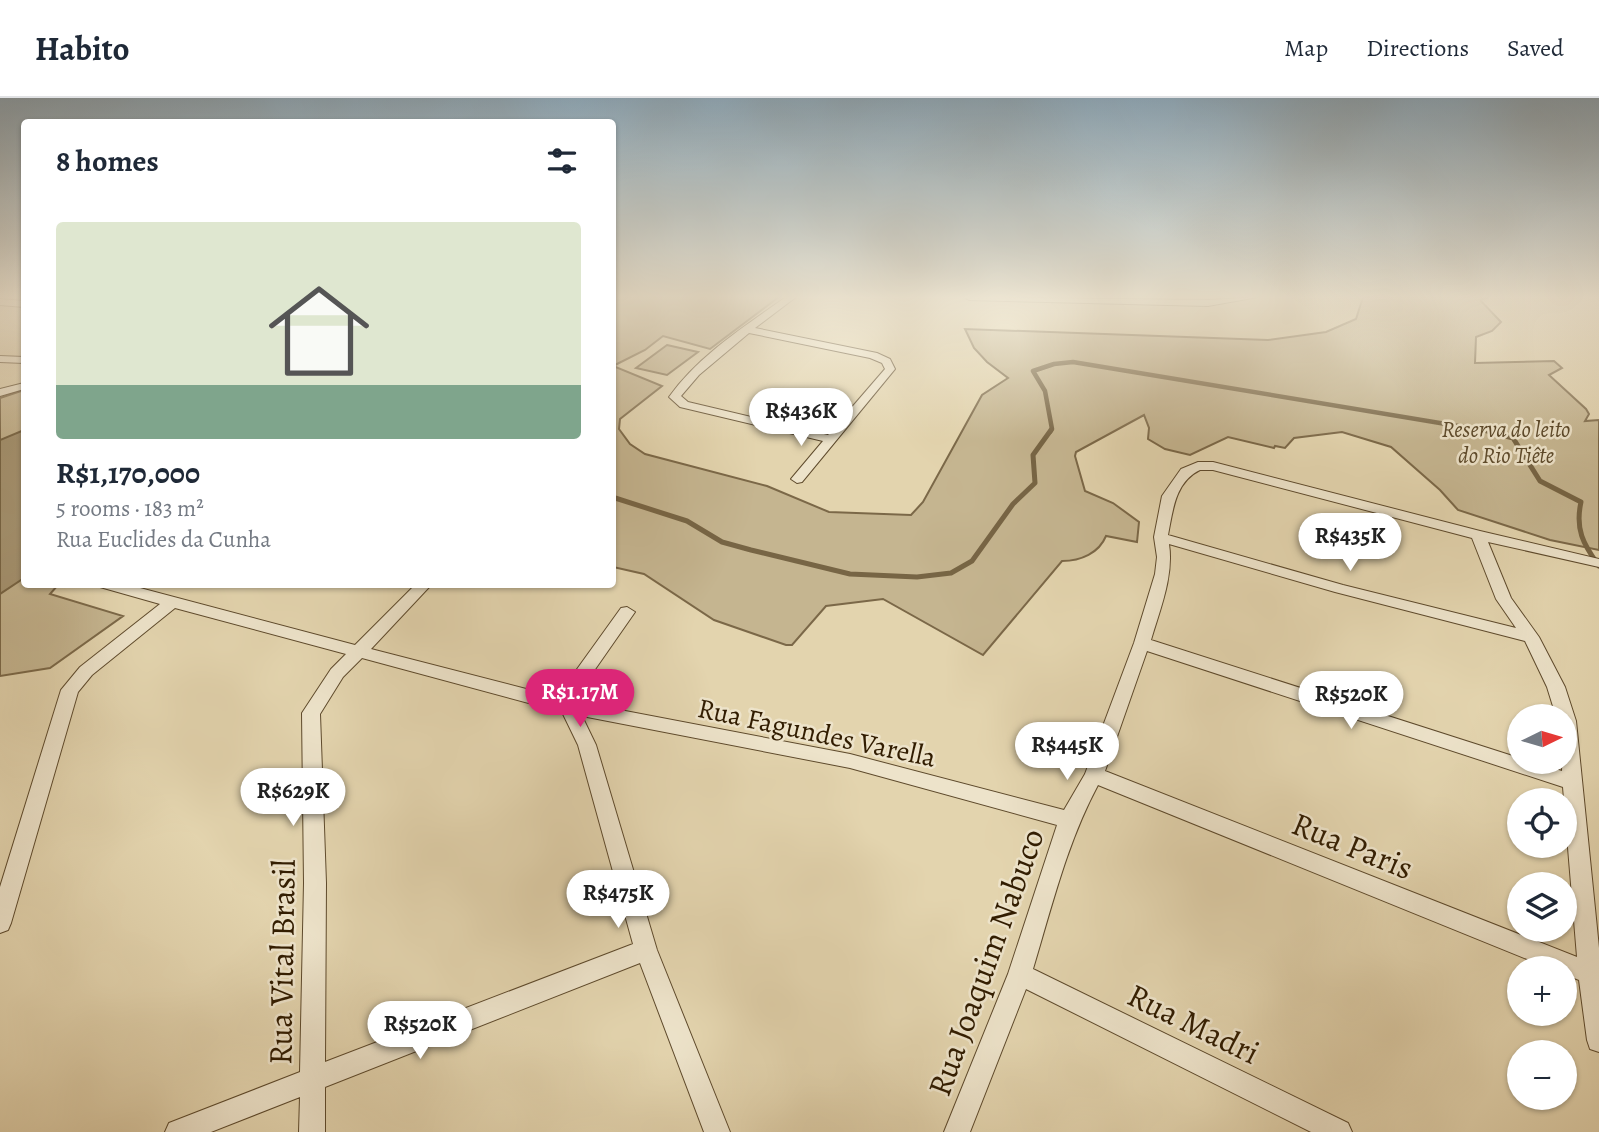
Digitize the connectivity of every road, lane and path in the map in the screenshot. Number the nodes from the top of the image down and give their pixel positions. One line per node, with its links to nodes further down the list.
1 (730, 345): 7 (street)
2 (825, 345): 7 (street)
3 (0, 359): 4 (street)
4 (21, 360)
5 (21, 387): 6 (street)
6 (0, 393)
7 (831, 439): 8 (street)
8 (797, 479)
9 (1478, 535): 10 (street, Rua Joaquim Nabuco); 11 (street); 16 (street)
10 (1161, 537): 16 (street); 17 (street, Rua Joaquim Nabuco)
11 (1599, 563)
12 (121, 588): 14 (street, Rua Fagundes Varella)
13 (421, 588): 18 (street, Rua Vital Brasil)
14 (173, 601): 18 (street, Rua Fagundes Varella); 23 (street)
15 (627, 611): 19 (street)
16 (1531, 637): 21 (street)
17 (1142, 643): 20 (street, Rua Joaquim Nabuco); 21 (street)
18 (358, 651): 19 (street, Rua Fagundes Varella); 28 (street, Rua Vital Brasil)
19 (565, 706): 22 (street, Rua Fagundes Varella); 24 (street)
20 (1094, 775): 22 (street, Rua Joaquim Nabuco); 25 (street, Rua Paris)
21 (1571, 782): 25 (street)
22 (1069, 820): 26 (street, Rua Joaquim Nabuco)
23 (0, 923)
24 (646, 950): 28 (street); 31 (street)
25 (1590, 973): 27 (street)
26 (1020, 974): 32 (street, Rua Joaquim Nabuco); 33 (street, Rua Madri)
27 (1599, 1040)
28 (310, 1079): 29 (street); 30 (street, Rua Vital Brasil)
29 (178, 1132)
30 (312, 1132)
31 (717, 1132)
32 (957, 1132)
33 (1339, 1132)

